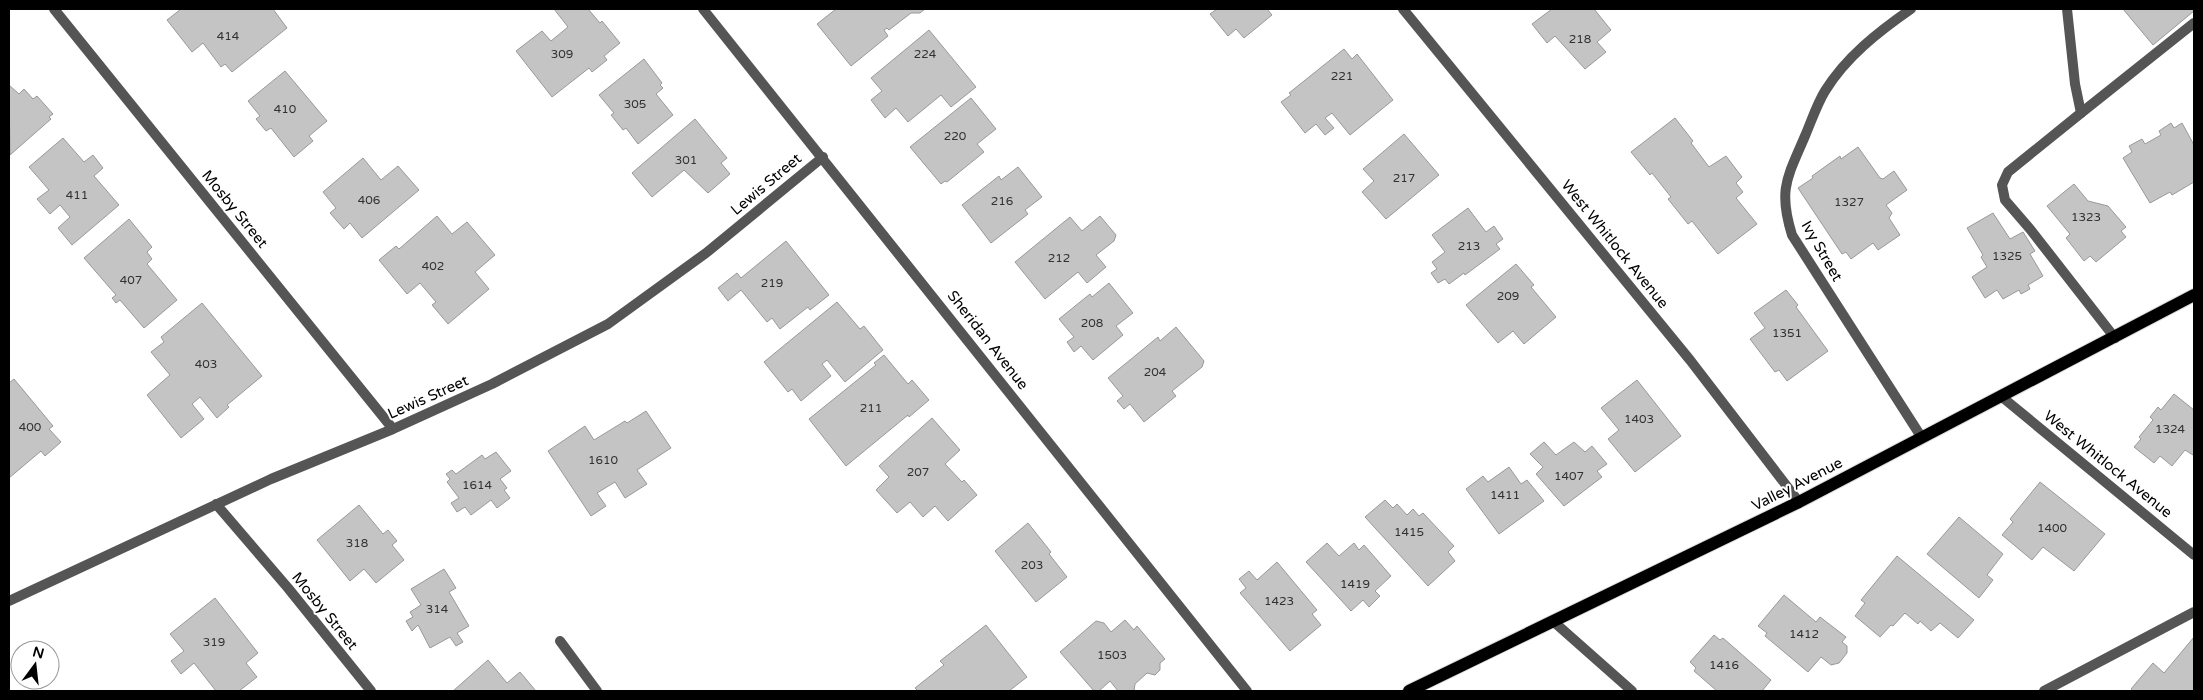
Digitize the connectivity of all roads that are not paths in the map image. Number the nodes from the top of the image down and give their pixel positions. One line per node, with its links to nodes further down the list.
1 (54, 9): 12 (street, Mosby Street)
2 (703, 9): 8 (street, Sheridan Avenue)
3 (1403, 9): 14 (street, West Whitlock Avenue)
4 (1910, 9): 13 (street, Ivy Street)
5 (2067, 9): 7 (street)
6 (2194, 22): 7 (street)
7 (2081, 113): 10 (street)
8 (823, 157): 12 (street, Lewis Street); 23 (street, Sheridan Avenue)
9 (2194, 295): 10 (main road, Valley Avenue)
10 (2115, 338): 11 (main road, Valley Avenue)
11 (2002, 397): 13 (main road, Valley Avenue); 16 (street, West Whitlock Avenue)
12 (393, 429): 15 (street, Lewis Street)
13 (1922, 438): 14 (main road, Valley Avenue)
14 (1799, 502): 19 (main road, Valley Avenue)
15 (216, 504): 17 (street, Lewis Street); 21 (street, Mosby Street)
16 (2194, 554)
17 (9, 601)
18 (2194, 612): 26 (street)
19 (1554, 622): 24 (main road, Valley Avenue); 25 (street)
20 (560, 641): 22 (street)
21 (371, 691)
22 (597, 691)
23 (1247, 691)
24 (1409, 691)
25 (1632, 691)
26 (2044, 691)

